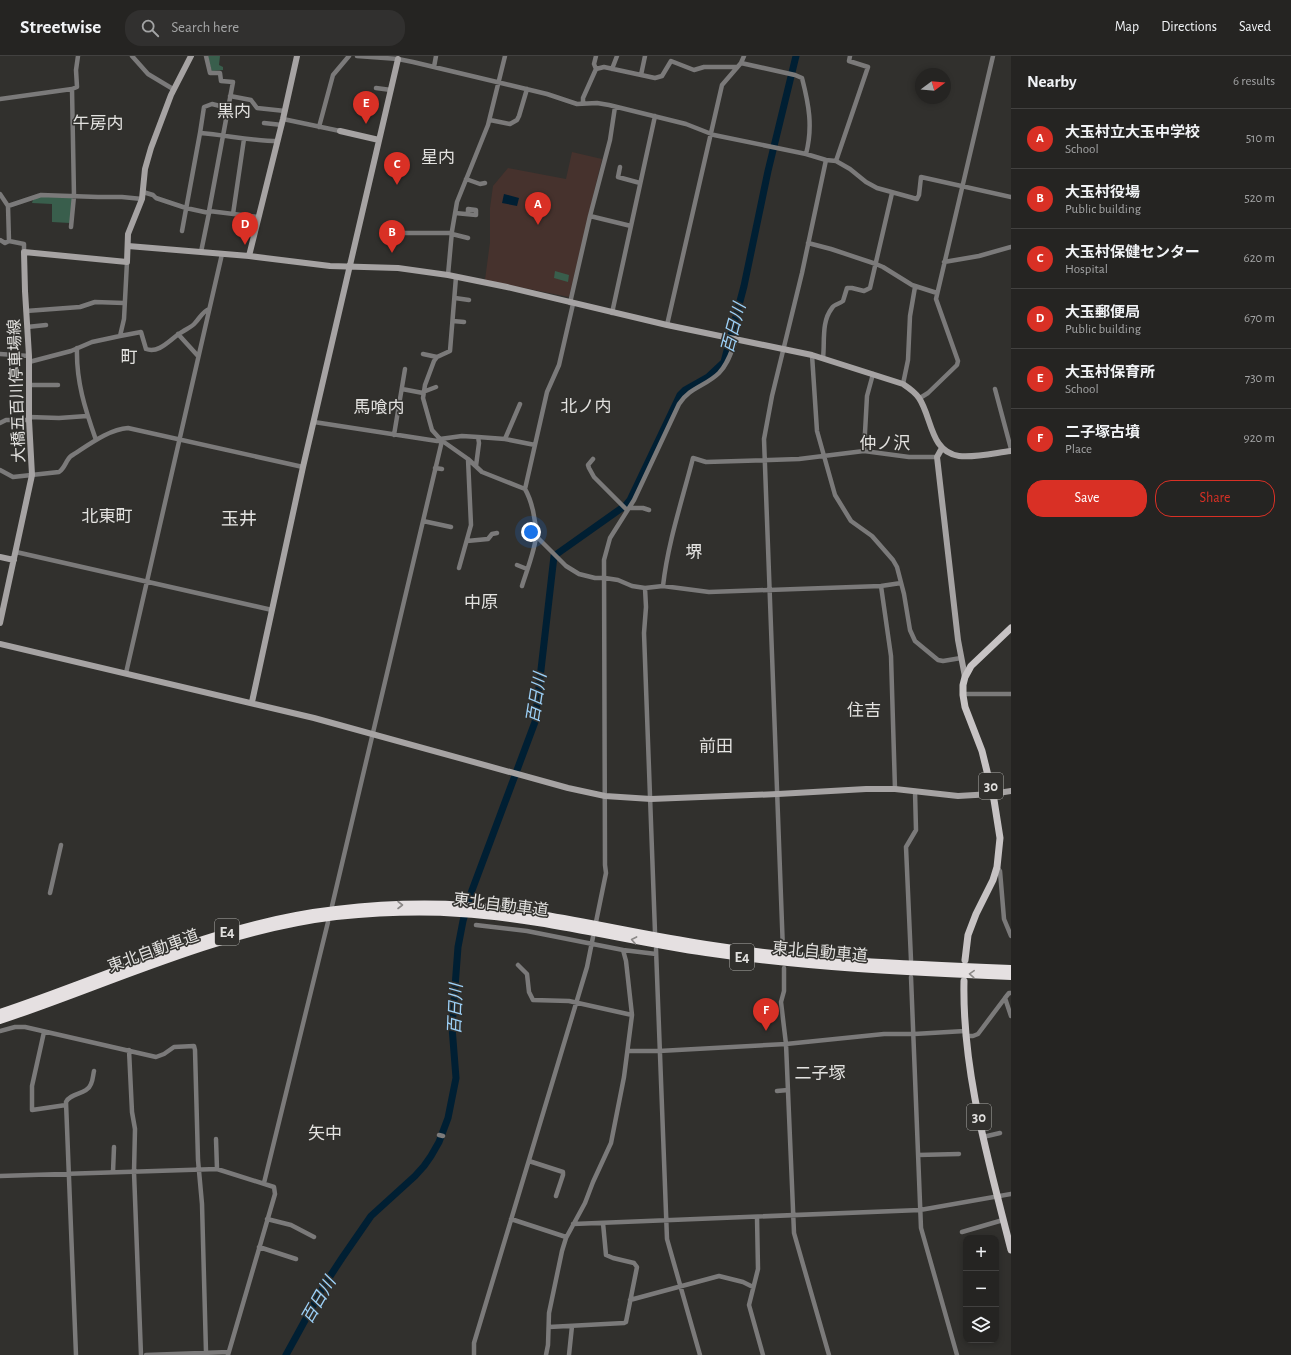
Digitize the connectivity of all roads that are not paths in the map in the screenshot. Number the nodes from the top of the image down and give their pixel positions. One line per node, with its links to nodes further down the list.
1 (78, 56): 27 (street)
2 (132, 56): 29 (street)
3 (191, 56): 29 (street)
4 (206, 56): 31 (street)
5 (297, 56): 36 (street)
6 (349, 56): 41 (street)
7 (357, 56): 16 (street)
8 (436, 56): 20 (street)
9 (505, 56): 25 (street)
10 (596, 56): 22 (street)
11 (616, 56): 23 (street)
12 (645, 56): 24 (street)
13 (744, 56): 19 (street)
14 (850, 56): 51 (street)
15 (993, 56): 56 (street)
16 (381, 57): 18 (street)
17 (672, 58): 21 (street); 24 (street)
18 (398, 59): 20 (street); 30 (street)
19 (740, 63): 21 (street); 49 (street)
20 (434, 67): 25 (street)
21 (736, 67): 44 (street)
22 (596, 69): 23 (street); 33 (street)
23 (612, 69): 24 (street)
24 (641, 75)
25 (499, 82): 28 (street); 38 (street)
26 (376, 88): 30 (street)
27 (72, 89): 32 (street); 60 (street)
28 (528, 89): 33 (street); 38 (street)
29 (173, 90): 57 (street)
30 (391, 90): 47 (street)
31 (230, 96): 35 (street); 36 (street)
32 (0, 99)
33 (583, 103): 34 (street)
34 (615, 107): 37 (street); 69 (street)
35 (228, 108): 43 (street); 45 (street)
36 (285, 111): 39 (street)
37 (655, 116): 44 (street); 55 (street)
38 (490, 120): 53 (street)
39 (283, 122): 40 (street); 41 (street); 48 (street)
40 (264, 123)
41 (319, 127): 42 (street)
42 (340, 131): 47 (street)
43 (200, 133): 45 (street); 64 (street)
44 (711, 134): 49 (street); 104 (street)
45 (223, 135): 46 (street); 65 (street)
46 (244, 139): 48 (street); 67 (street)
47 (379, 140): 89 (street)
48 (278, 141): 70 (street)
49 (806, 154): 50 (street)
50 (826, 160): 51 (street); 79 (street)
51 (836, 161): 58 (street)
52 (620, 167): 55 (street)
53 (466, 179): 54 (street); 66 (street)
54 (485, 183)
55 (640, 183): 71 (street)
56 (963, 186): 58 (street); 61 (street); 87 (street)
57 (143, 192): 62 (street); 64 (street)
58 (892, 193): 88 (street)
59 (0, 194): 63 (street)
60 (74, 196): 62 (street); 63 (street); 72 (street)
61 (1011, 196)
62 (142, 199): 80 (street)
63 (8, 206): 78 (street)
64 (186, 208): 65 (street); 73 (street)
65 (209, 212): 67 (street); 83 (street)
66 (455, 213): 68 (street); 75 (street)
67 (233, 214): 70 (street)
68 (468, 214)
69 (590, 216): 71 (street); 97 (street)
70 (258, 217): 85 (street)
71 (631, 226): 100 (street)
72 (71, 227)
73 (182, 231)
74 (390, 233): 75 (street)
75 (452, 233): 76 (street); 90 (street)
76 (468, 238)
77 (0, 240): 78 (street)
78 (9, 242): 82 (street)
79 (808, 243): 88 (street); 110 (street)
80 (128, 246): 83 (street); 86 (street)
81 (1011, 247): 87 (street)
82 (24, 252): 86 (street); 99 (street, 大橋五百川停車場線)
83 (201, 252): 84 (street)
84 (222, 254): 85 (street); 98 (street)
85 (249, 256): 89 (street)
86 (127, 262): 96 (street)
87 (944, 262): 93 (street)
88 (876, 264): 92 (street); 116 (street)
89 (350, 268): 90 (street); 131 (street)
90 (448, 275): 91 (street)
91 (456, 277): 94 (street); 97 (street)
92 (915, 286): 93 (street); 121 (street)
93 (937, 293): 127 (street)
94 (455, 298): 95 (street); 101 (street)
95 (469, 300)
96 (124, 303): 99 (street); 107 (street)
97 (571, 303): 100 (street); 139 (street)
98 (209, 309): 106 (street); 114 (street)
99 (26, 311): 105 (street, 大橋五百川停車場線)
100 (612, 313): 104 (street)
101 (453, 322): 102 (street); 115 (street)
102 (464, 322)
103 (46, 325): 105 (street)
104 (667, 325): 108 (street)
105 (27, 327): 117 (street, 大橋五百川停車場線)
106 (178, 334): 107 (street); 114 (street)
107 (120, 336): 109 (street)
108 (732, 339): 110 (street); 155 (street)
109 (77, 348): 117 (street); 129 (street)
110 (784, 349): 113 (street); 147 (street)
111 (0, 354): 117 (street)
112 (423, 354): 115 (street)
113 (812, 355): 116 (street); 143 (street)
114 (198, 356): 138 (street)
115 (437, 357): 126 (street)
116 (823, 358): 119 (street)
117 (29, 359): 122 (street, 大橋五百川停車場線)
118 (405, 369): 124 (street)
119 (873, 374): 121 (street); 142 (street)
120 (58, 384): 122 (street)
121 (903, 384): 127 (street)
122 (29, 385): 130 (street, 大橋五百川停車場線)
123 (436, 387): 126 (street)
124 (402, 389): 126 (street); 133 (street)
125 (995, 389): 141 (street)
126 (423, 393): 135 (street)
127 (920, 398): 140 (street)
128 (520, 404): 136 (street)
129 (87, 416): 130 (street); 137 (street)
130 (29, 418): 132 (street); 153 (street, 大橋五百川停車場線)
131 (314, 422): 133 (street); 149 (street)
132 (0, 423)
133 (394, 435): 135 (street)
134 (478, 437): 135 (street); 136 (street); 148 (street)
135 (440, 439): 145 (street); 150 (street)
136 (505, 439): 139 (street)
137 (96, 440): 138 (street); 153 (street)
138 (179, 440): 149 (street); 169 (street)
139 (535, 445): 154 (street)
140 (942, 448): 141 (street); 144 (street)
141 (1011, 450)
142 (864, 451): 143 (street); 144 (street)
143 (824, 456): 147 (street); 170 (street)
144 (937, 457): 180 (street)
145 (468, 459): 148 (street); 161 (street)
146 (593, 459): 155 (street)
147 (766, 460): 172 (street); 175 (street)
148 (476, 466): 154 (street)
149 (303, 467): 176 (street)
150 (435, 468): 151 (street); 157 (street)
151 (442, 469)
152 (0, 470): 153 (street)
153 (32, 475): 162 (street, 大橋五百川停車場線)
154 (525, 489): 160 (street)
155 (626, 508): 156 (street); 168 (street)
156 (649, 510)
157 (423, 521): 158 (street); 186 (street)
158 (451, 528)
159 (497, 533): 161 (street)
160 (536, 536): 167 (street); 168 (street)
161 (467, 541): 166 (street)
162 (16, 552): 164 (street, 大橋五百川停車場線); 169 (street)
163 (0, 557): 164 (street)
164 (14, 560): 177 (street, 大橋五百川停車場線)
165 (517, 565): 167 (street)
166 (459, 568)
167 (527, 569): 171 (street)
168 (604, 578): 174 (street); 192 (street)
169 (146, 582): 176 (street); 181 (street)
170 (901, 583): 173 (street); 180 (street)
171 (522, 586)
172 (663, 586): 174 (street); 175 (street)
173 (881, 586): 175 (street); 187 (street)
174 (645, 588): 193 (street)
175 (770, 590): 190 (street)
176 (272, 610): 185 (street)
177 (0, 623)
178 (1011, 628): 182 (main road, 30)
179 (0, 644): 181 (street)
180 (960, 658): 182 (street)
181 (126, 673): 185 (street)
182 (965, 677): 183 (main road, 30)
183 (963, 694): 184 (street); 191 (main road, 30)
184 (1011, 694)
185 (252, 702): 186 (street)
186 (372, 733): 192 (street); 197 (street)
187 (896, 789): 188 (street); 190 (street)
188 (915, 791): 191 (street); 209 (street)
189 (1011, 791): 191 (street)
190 (778, 794): 193 (street); 208 (street)
191 (992, 794): 195 (main road, 30)
192 (604, 796): 193 (street); 201 (street)
193 (651, 799): 203 (street)
194 (61, 845): 196 (street)
195 (997, 867): 204 (street); 210 (main road, 30)
196 (50, 893)
197 (332, 906)
198 (463, 909): 199 (highway, 東北自動車道 / E4); 220 (highway, 東北自動車道 / E4, one-way to 198); 223 (highway, 東北自動車道 / E4)
199 (477, 911): 213 (highway, 東北自動車道 / E4); 214 (highway, 東北自動車道 / E4, one-way to 199)
200 (328, 922): 249 (street)
201 (596, 922)
202 (476, 925): 206 (street)
203 (655, 932)
204 (1011, 936)
205 (593, 937): 206 (street)
206 (592, 944): 207 (street); 219 (street)
207 (622, 950): 221 (street); 231 (street)
208 (784, 951)
209 (911, 960)
210 (964, 960)
211 (518, 965): 219 (street)
212 (784, 968): 228 (street)
213 (1011, 969)
214 (1011, 976)
215 (911, 978): 226 (street)
216 (964, 981): 227 (main road, 30)
217 (1011, 993): 218 (street)
218 (1005, 998): 222 (street); 227 (street)
219 (576, 1002): 221 (street); 242 (street)
220 (0, 1013)
221 (632, 1015): 230 (street)
222 (1011, 1016)
223 (0, 1020)
224 (0, 1031): 225 (street)
225 (44, 1032): 229 (street); 235 (street)
226 (914, 1034): 227 (street); 228 (street); 241 (street)
227 (965, 1034): 237 (main road, 30)
228 (786, 1044): 231 (street); 233 (street)
229 (129, 1050): 243 (street); 246 (street)
230 (628, 1051): 231 (street); 261 (street)
231 (659, 1051): 258 (street)
232 (94, 1071): 235 (street)
233 (788, 1090): 234 (street); 254 (street)
234 (777, 1091)
235 (66, 1105): 247 (street)
236 (1000, 1133): 237 (street)
237 (983, 1137): 252 (main road, 30)
238 (216, 1139): 244 (street)
239 (114, 1147): 245 (street)
240 (959, 1154): 241 (street)
241 (918, 1155): 253 (street)
242 (529, 1161): 251 (street); 257 (street)
243 (200, 1169): 244 (street); 246 (street); 273 (street)
244 (217, 1169): 249 (street)
245 (113, 1172): 246 (street); 247 (street)
246 (134, 1172): 276 (street)
247 (69, 1174): 248 (street); 275 (street)
248 (0, 1176)
249 (264, 1183): 256 (street)
250 (1011, 1194): 252 (street)
251 (556, 1196)
252 (998, 1196): 253 (street); 259 (main road, 30)
253 (920, 1210): 254 (street); 284 (street)
254 (794, 1215): 255 (street); 283 (street)
255 (757, 1217): 258 (street); 269 (street)
256 (267, 1219): 263 (street); 265 (street)
257 (511, 1219): 264 (street); 278 (street)
258 (666, 1220): 260 (street); 268 (street)
259 (1003, 1220): 262 (street); 266 (main road, 30)
260 (603, 1223): 261 (street); 270 (street)
261 (573, 1224): 264 (street)
262 (962, 1232)
263 (314, 1237)
264 (566, 1237): 272 (street)
265 (259, 1247): 267 (street); 274 (street)
266 (1011, 1250)
267 (296, 1259)
268 (680, 1286): 269 (street); 270 (street); 281 (street)
269 (753, 1287): 282 (street)
270 (630, 1300): 271 (street)
271 (572, 1326): 272 (street); 280 (street)
272 (549, 1327): 279 (street)
273 (206, 1352): 274 (street); 277 (street)
274 (228, 1353)
275 (76, 1355)
276 (141, 1355)
277 (146, 1355)
278 (474, 1355)
279 (546, 1355)
280 (570, 1355)
281 (700, 1355)
282 (763, 1355)
283 (829, 1355)
284 (957, 1355)

